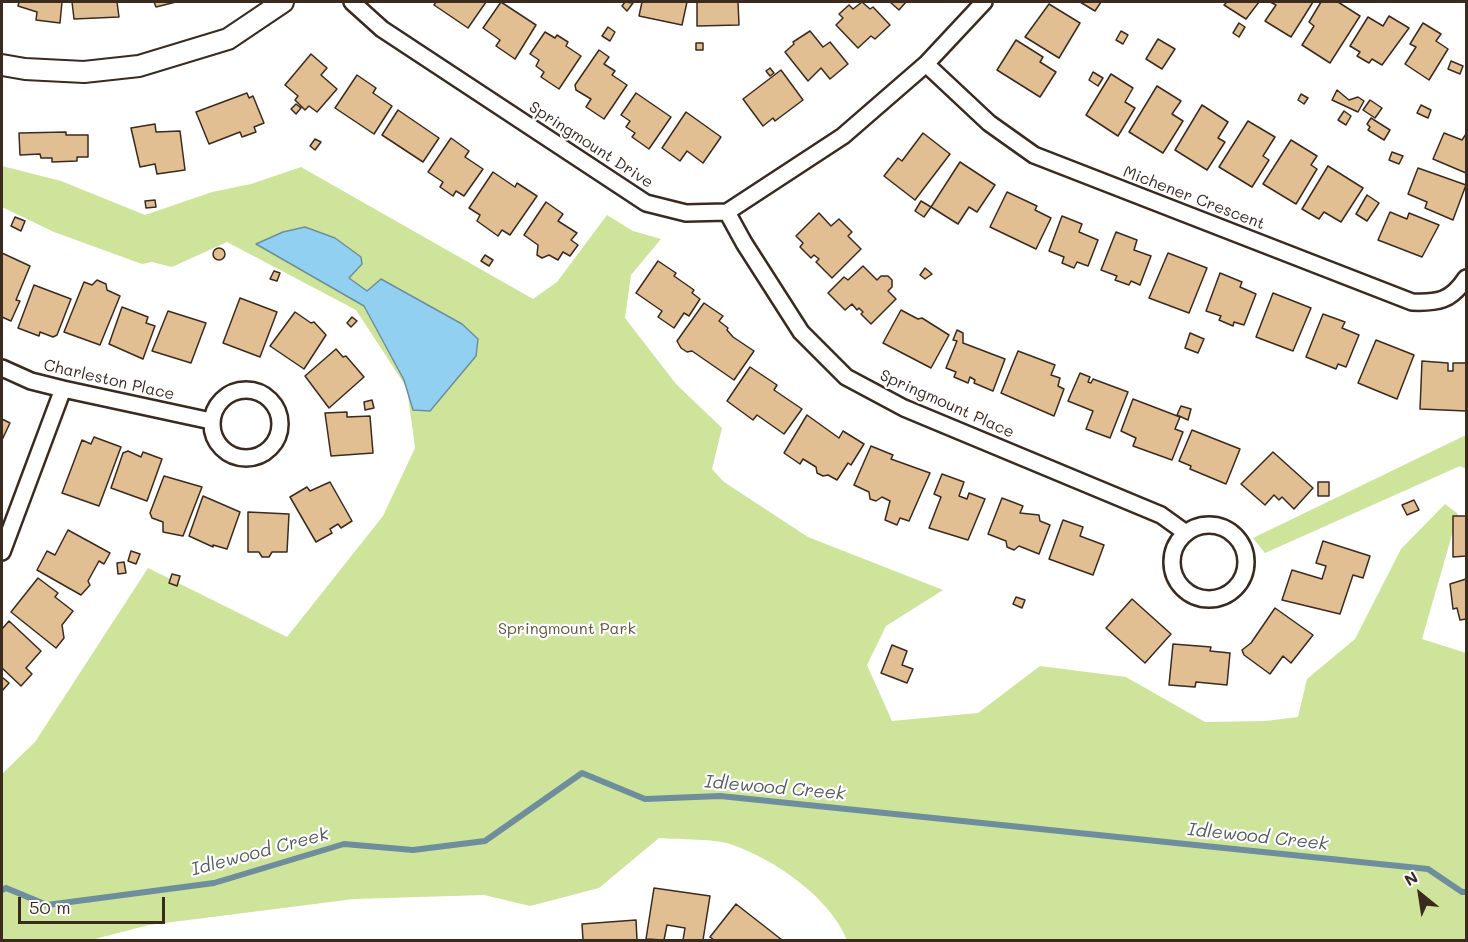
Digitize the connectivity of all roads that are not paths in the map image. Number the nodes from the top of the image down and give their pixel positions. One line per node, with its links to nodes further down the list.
1 (284, 2): 5 (street)
2 (352, 2): 6 (street, Springmount Drive)
3 (984, 2): 4 (street)
4 (926, 64): 6 (street); 7 (street, Michener Crescent)
5 (2, 65)
6 (728, 212): 11 (street, Springmount Place)
7 (1467, 278)
8 (2, 368): 9 (street, Charleston Place)
9 (63, 389): 10 (street, Charleston Place); 12 (street)
10 (211, 421): 10 (street)
11 (1185, 533): 11 (street)
12 (2, 552)

